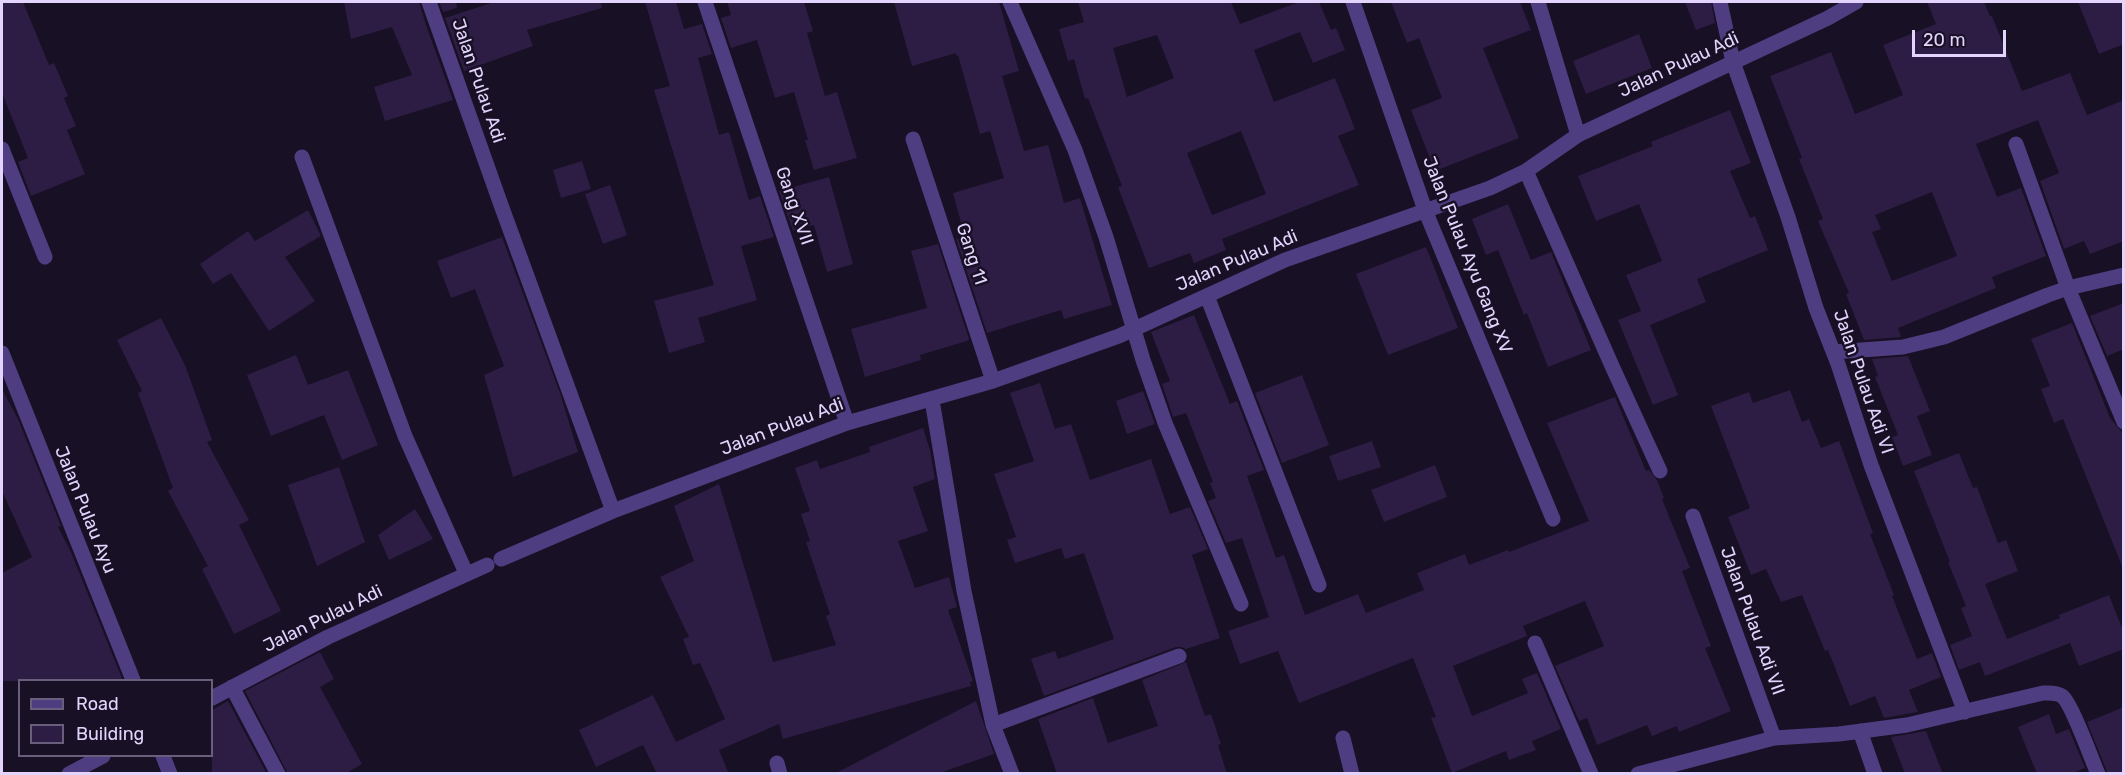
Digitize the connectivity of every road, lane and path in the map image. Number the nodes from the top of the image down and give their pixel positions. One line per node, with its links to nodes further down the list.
1 (429, 2): 28 (street, Jalan Pulau Adi)
2 (705, 2): 26 (street, Gang XVII)
3 (1010, 2): 20 (street)
4 (1353, 2): 15 (street, Jalan Pulau Ayu Gang XV)
5 (1538, 2): 9 (street)
6 (1720, 2): 8 (street, Jalan Pulau Adi VI)
7 (1857, 2): 8 (street, Jalan Pulau Adi)
8 (1733, 62): 9 (street, Jalan Pulau Adi); 21 (street, Jalan Pulau Adi VI)
9 (1578, 135): 14 (street, Jalan Pulau Adi)
10 (913, 139): 23 (street, Gang 11)
11 (2016, 144): 18 (street)
12 (2, 149): 16 (street)
13 (302, 157): 31 (street)
14 (1526, 171): 15 (street, Jalan Pulau Adi); 27 (street)
15 (1425, 210): 19 (street, Jalan Pulau Adi); 30 (street, Jalan Pulau Ayu Gang XV)
16 (45, 257)
17 (2124, 275): 18 (street)
18 (2068, 288): 21 (street); 25 (street)
19 (1207, 296): 20 (street, Jalan Pulau Adi); 32 (street)
20 (1135, 329): 23 (street, Jalan Pulau Adi); 33 (street)
21 (1834, 352): 39 (street, Jalan Pulau Adi VI)
22 (2, 353): 36 (street, Jalan Pulau Ayu)
23 (993, 381): 24 (street, Jalan Pulau Adi)
24 (932, 400): 26 (street, Jalan Pulau Adi); 40 (street)
25 (2124, 422)
26 (847, 423): 28 (street, Jalan Pulau Adi)
27 (1660, 471)
28 (614, 511): 31 (street, Jalan Pulau Adi)
29 (1693, 516): 43 (street, Jalan Pulau Adi VII)
30 (1553, 519)
31 (466, 573): 37 (street, Jalan Pulau Adi)
32 (1319, 585)
33 (1241, 604)
34 (1535, 643): 51 (street)
35 (1179, 656): 40 (street)
36 (132, 679)
37 (232, 687): 38 (street, Jalan Pulau Adi); 48 (street)
38 (213, 697)
39 (1965, 712): 41 (street); 54 (street)
40 (993, 724): 49 (street)
41 (1860, 731): 43 (street); 53 (street)
42 (1343, 738): 50 (street)
43 (1774, 738): 52 (street)
44 (101, 757): 46 (street)
45 (163, 757): 47 (street)
46 (69, 774)
47 (170, 774)
48 (278, 774)
49 (1012, 774)
50 (1352, 774)
51 (1591, 774)
52 (1638, 774)
53 (1875, 774)
54 (2098, 774)

